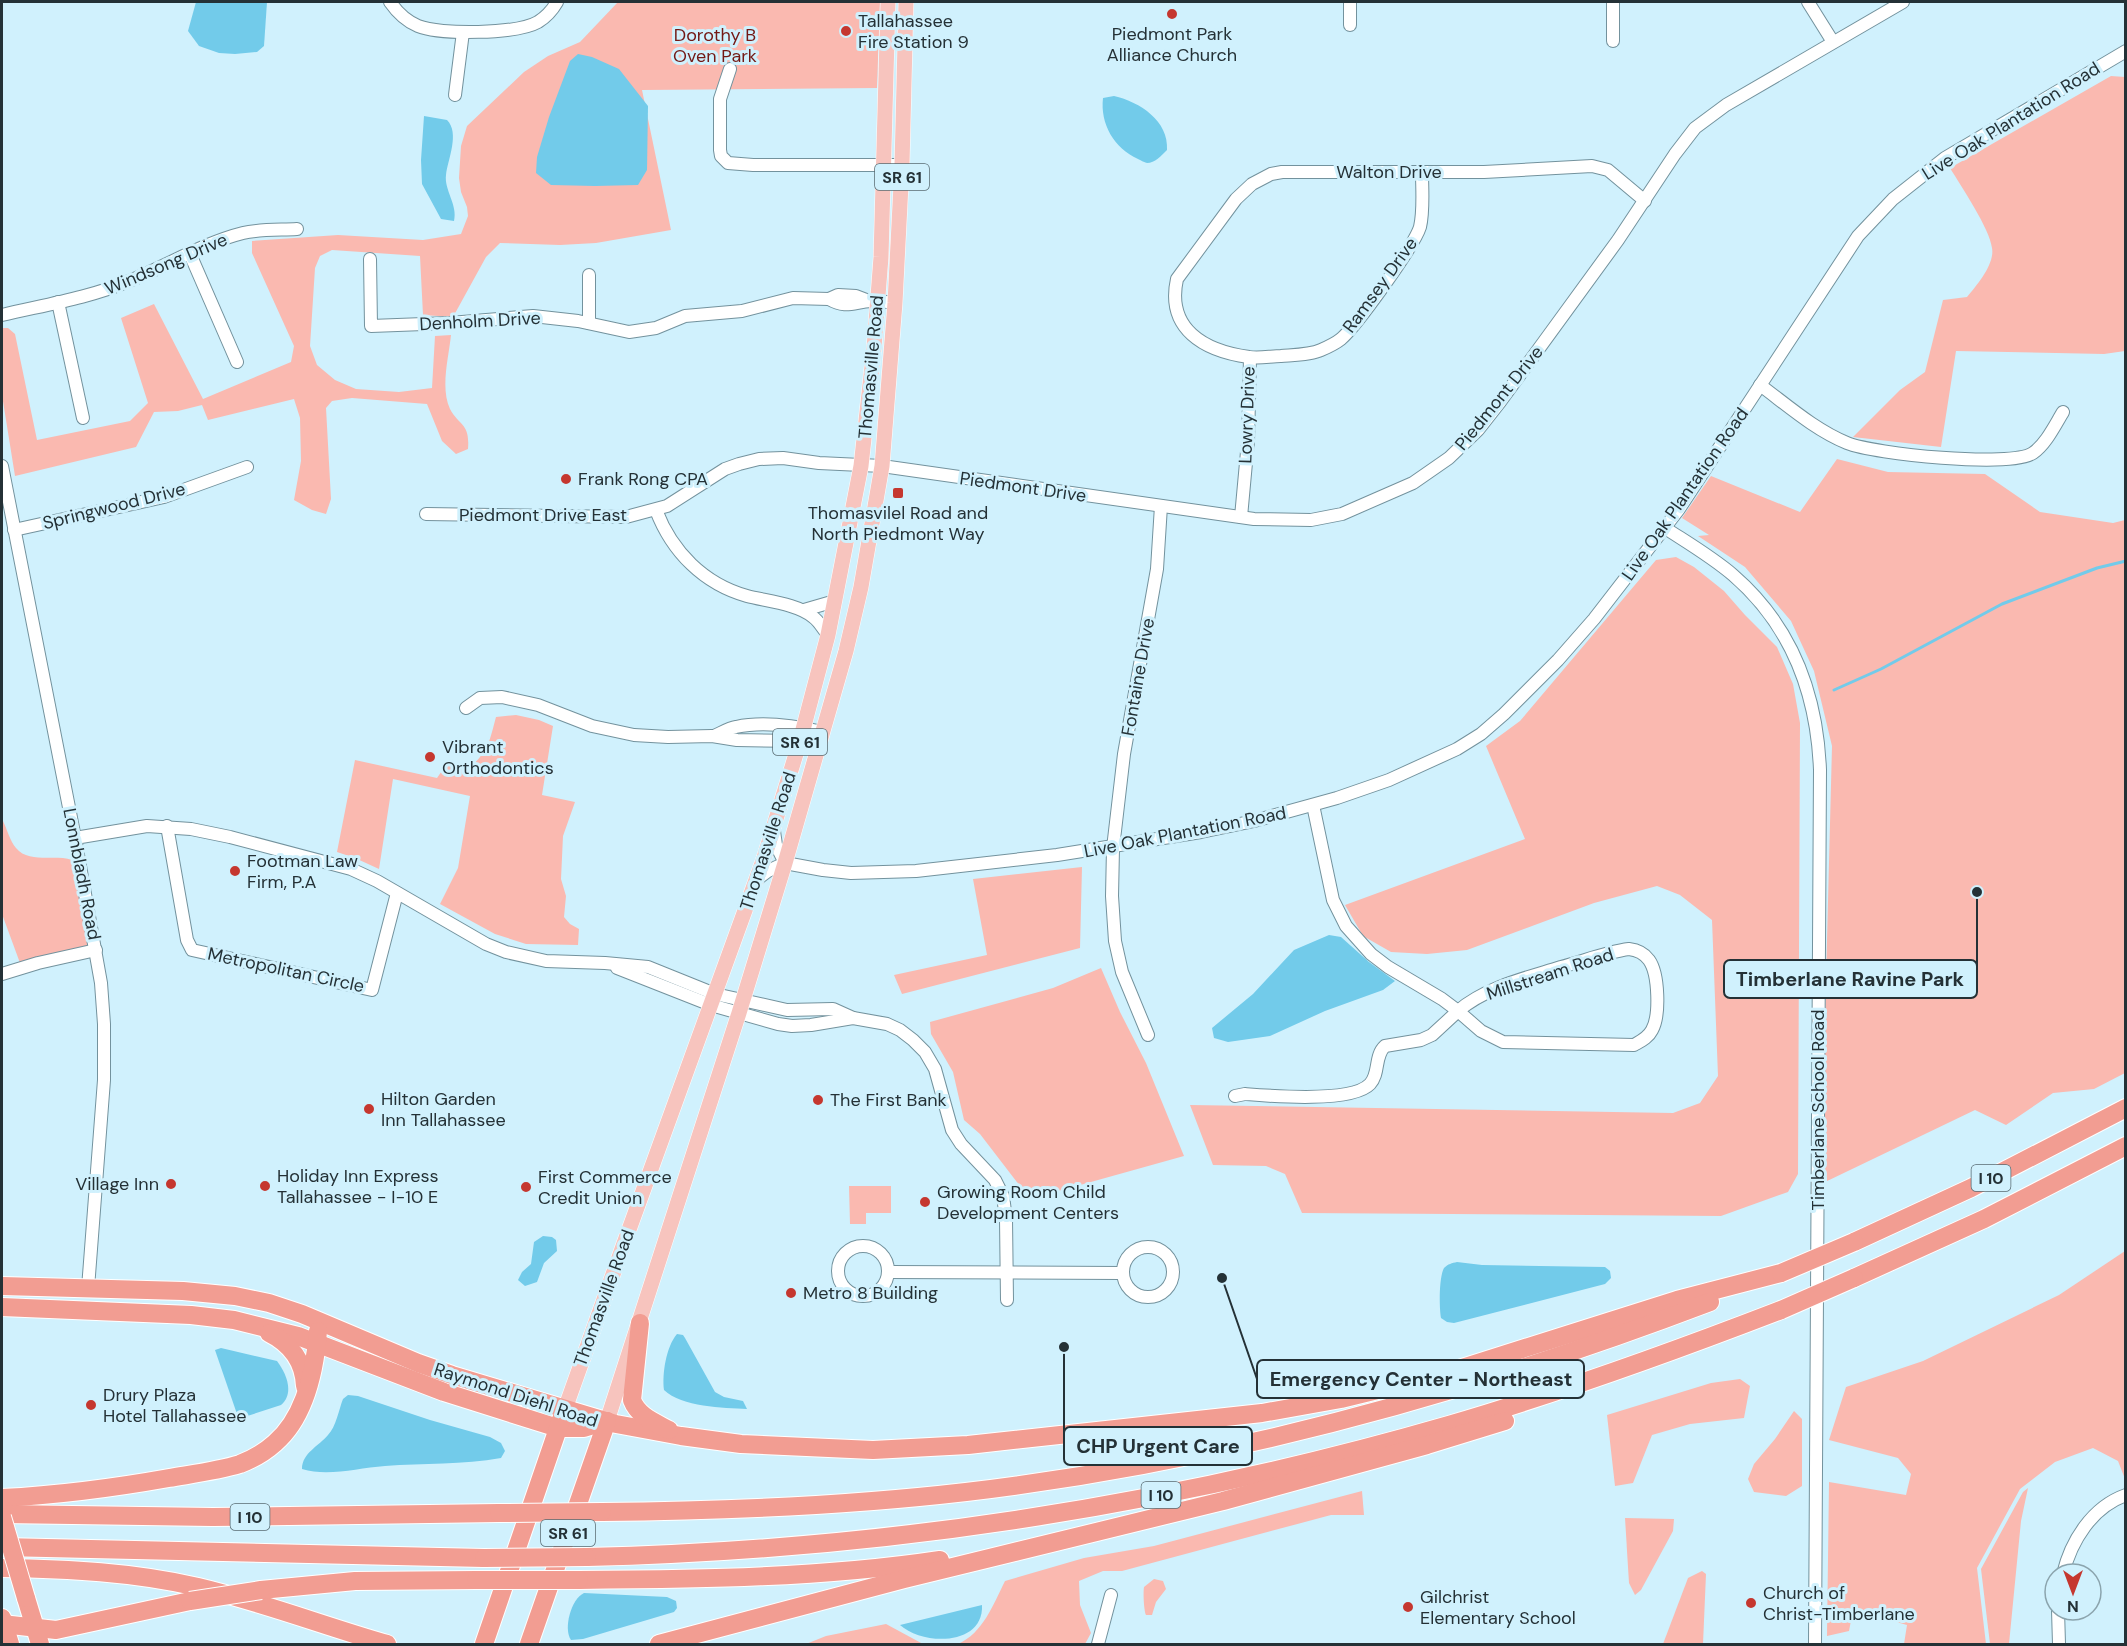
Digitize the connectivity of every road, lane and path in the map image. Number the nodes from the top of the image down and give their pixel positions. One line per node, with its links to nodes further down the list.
1 (390, 2): 10 (street)
2 (557, 2): 10 (street)
3 (888, 2): 16 (main road, Thomasville Road / SR 61)
4 (906, 2): 15 (main road, Thomasville Road / SR 61)
5 (1350, 2): 9 (street)
6 (1613, 2): 11 (street)
7 (1808, 2): 12 (street)
8 (1903, 2): 12 (street, Piedmont Drive)
9 (1350, 24)
10 (463, 32): 17 (street)
11 (1613, 41)
12 (1833, 42): 21 (street, Piedmont Drive)
13 (2126, 51): 34 (street, Live Oak Plantation Road)
14 (730, 69): 18 (street)
15 (904, 73): 16 (main road); 19 (main road, Thomasville Road / SR 61)
16 (886, 74): 18 (main road, Thomasville Road / SR 61)
17 (455, 94)
18 (883, 164): 19 (street); 28 (main road, Thomasville Road / SR 61)
19 (902, 165): 29 (main road, Thomasville Road / SR 61)
20 (1422, 172): 21 (street, Walton Drive); 26 (street, Walton Drive); 32 (street, Ramsey Drive)
21 (1645, 201): 44 (street, Piedmont Drive)
22 (297, 229): 23 (street, Windsong Drive)
23 (190, 254): 27 (street, Windsong Drive); 33 (street)
24 (370, 259): 31 (street, Denholm Drive)
25 (589, 275): 31 (street)
26 (1176, 286): 32 (street, Lowry Drive)
27 (58, 302): 30 (street, Windsong Drive); 36 (street)
28 (873, 302): 29 (street, Denholm Drive); 31 (street, Denholm Drive); 38 (main road, Thomasville Road / SR 61)
29 (896, 303): 39 (main road, Thomasville Road / SR 61)
30 (2, 315)
31 (589, 323)
32 (1250, 358): 44 (street, Lowry Drive)
33 (237, 362)
34 (1760, 385): 35 (street); 45 (street, Live Oak Plantation Road)
35 (2063, 412)
36 (83, 418)
37 (2, 466): 46 (street, Lonnbladh Road)
38 (861, 466): 39 (street, Piedmont Drive); 42 (street, Piedmont Drive East); 47 (main road, Thomasville Road / SR 61)
39 (882, 466): 41 (street, Piedmont Drive); 48 (main road, Thomasville Road / SR 61)
40 (247, 467): 46 (street, Springwood Drive)
41 (1161, 507): 44 (street, Piedmont Drive); 58 (street, Fontaine Drive)
42 (656, 510): 43 (street, Piedmont Drive East); 49 (street)
43 (426, 514)
44 (1241, 517)
45 (1665, 528): 54 (street, Live Oak Plantation Road); 108 (street, Timberlane School Road)
46 (14, 530): 57 (street, Lonnbladh Road)
47 (835, 601): 48 (main road); 49 (street); 50 (main road, Thomasville Road / SR 61)
48 (857, 606): 53 (main road, Thomasville Road / SR 61)
49 (804, 610): 50 (street)
50 (828, 635): 52 (main road, Thomasville Road / SR 61)
51 (466, 708): 52 (street)
52 (802, 734): 53 (street); 56 (main road, Thomasville Road / SR 61)
53 (820, 739): 59 (main road, Thomasville Road / SR 61)
54 (1313, 805): 58 (street, Live Oak Plantation Road); 66 (street, Millstream Road)
55 (167, 826): 57 (street); 61 (street); 61 (street, Metropolitan Circle)
56 (773, 828): 59 (street); 60 (main road, Thomasville Road / SR 61)
57 (75, 838): 62 (street, Lonnbladh Road)
58 (1113, 848): 59 (street, Live Oak Plantation Road); 67 (street, Fontaine Drive)
59 (785, 863): 60 (street); 65 (main road, Thomasville Road / SR 61)
60 (756, 880): 64 (main road, Thomasville Road / SR 61)
61 (397, 893): 64 (street)
62 (96, 950): 63 (street); 76 (street, Lonnbladh Road)
63 (2, 974)
64 (713, 1000): 65 (street); 85 (main road, Thomasville Road / SR 61)
65 (741, 1007): 72 (street); 81 (main road, Thomasville Road / SR 61)
66 (1458, 1011): 66 (street, Millstream Road); 68 (street, Millstream Road)
67 (1148, 1035)
68 (1235, 1095)
69 (2126, 1108): 74 (highway, I 10, bridge)
70 (2126, 1146): 82 (highway, I 10, bridge)
71 (889, 1272): 71 (street); 72 (street)
72 (1007, 1273): 73 (street); 77 (street)
73 (1122, 1273): 73 (street)
74 (1781, 1273): 88 (highway); 91 (highway, I 10, bridge)
75 (2, 1286): 76 (highway, Raymond Diehl Road)
76 (88, 1288): 79 (highway, Raymond Diehl Road)
77 (1007, 1300)
78 (2, 1309): 80 (highway, Raymond Diehl Road)
79 (318, 1320): 83 (highway); 85 (highway, Raymond Diehl Road)
80 (249, 1323): 83 (highway, Raymond Diehl Road); 84 (highway)
81 (640, 1323): 86 (main road, Thomasville Road / SR 61); 88 (highway)
82 (1715, 1335): 92 (highway); 93 (highway, I 10, bridge)
83 (317, 1343): 84 (highway); 87 (highway, Raymond Diehl Road)
84 (304, 1397): 90 (highway)
85 (565, 1409): 86 (highway, Raymond Diehl Road); 87 (highway, Thomasville Road / SR 61)
86 (607, 1421): 87 (highway, Raymond Diehl Road); 88 (highway); 105 (highway, Thomasville Road / SR 61)
87 (558, 1428): 104 (highway, Thomasville Road / SR 61)
88 (681, 1436)
89 (2126, 1495): 94 (street)
90 (2, 1498)
91 (2, 1516): 100 (highway, bridge)
92 (1068, 1538): 99 (highway, bridge); 106 (highway)
93 (2, 1547)
94 (2067, 1562)
95 (2, 1568): 101 (highway)
96 (1111, 1595): 107 (street)
97 (2, 1622): 100 (highway); 102 (highway)
98 (2058, 1622): 109 (street)
99 (77, 1626): 100 (highway); 103 (highway)
100 (38, 1637)
101 (384, 1643)
102 (10, 1644)
103 (62, 1644)
104 (484, 1644)
105 (529, 1644)
106 (659, 1644)
107 (1098, 1644)
108 (1815, 1644)
109 (2059, 1644)

